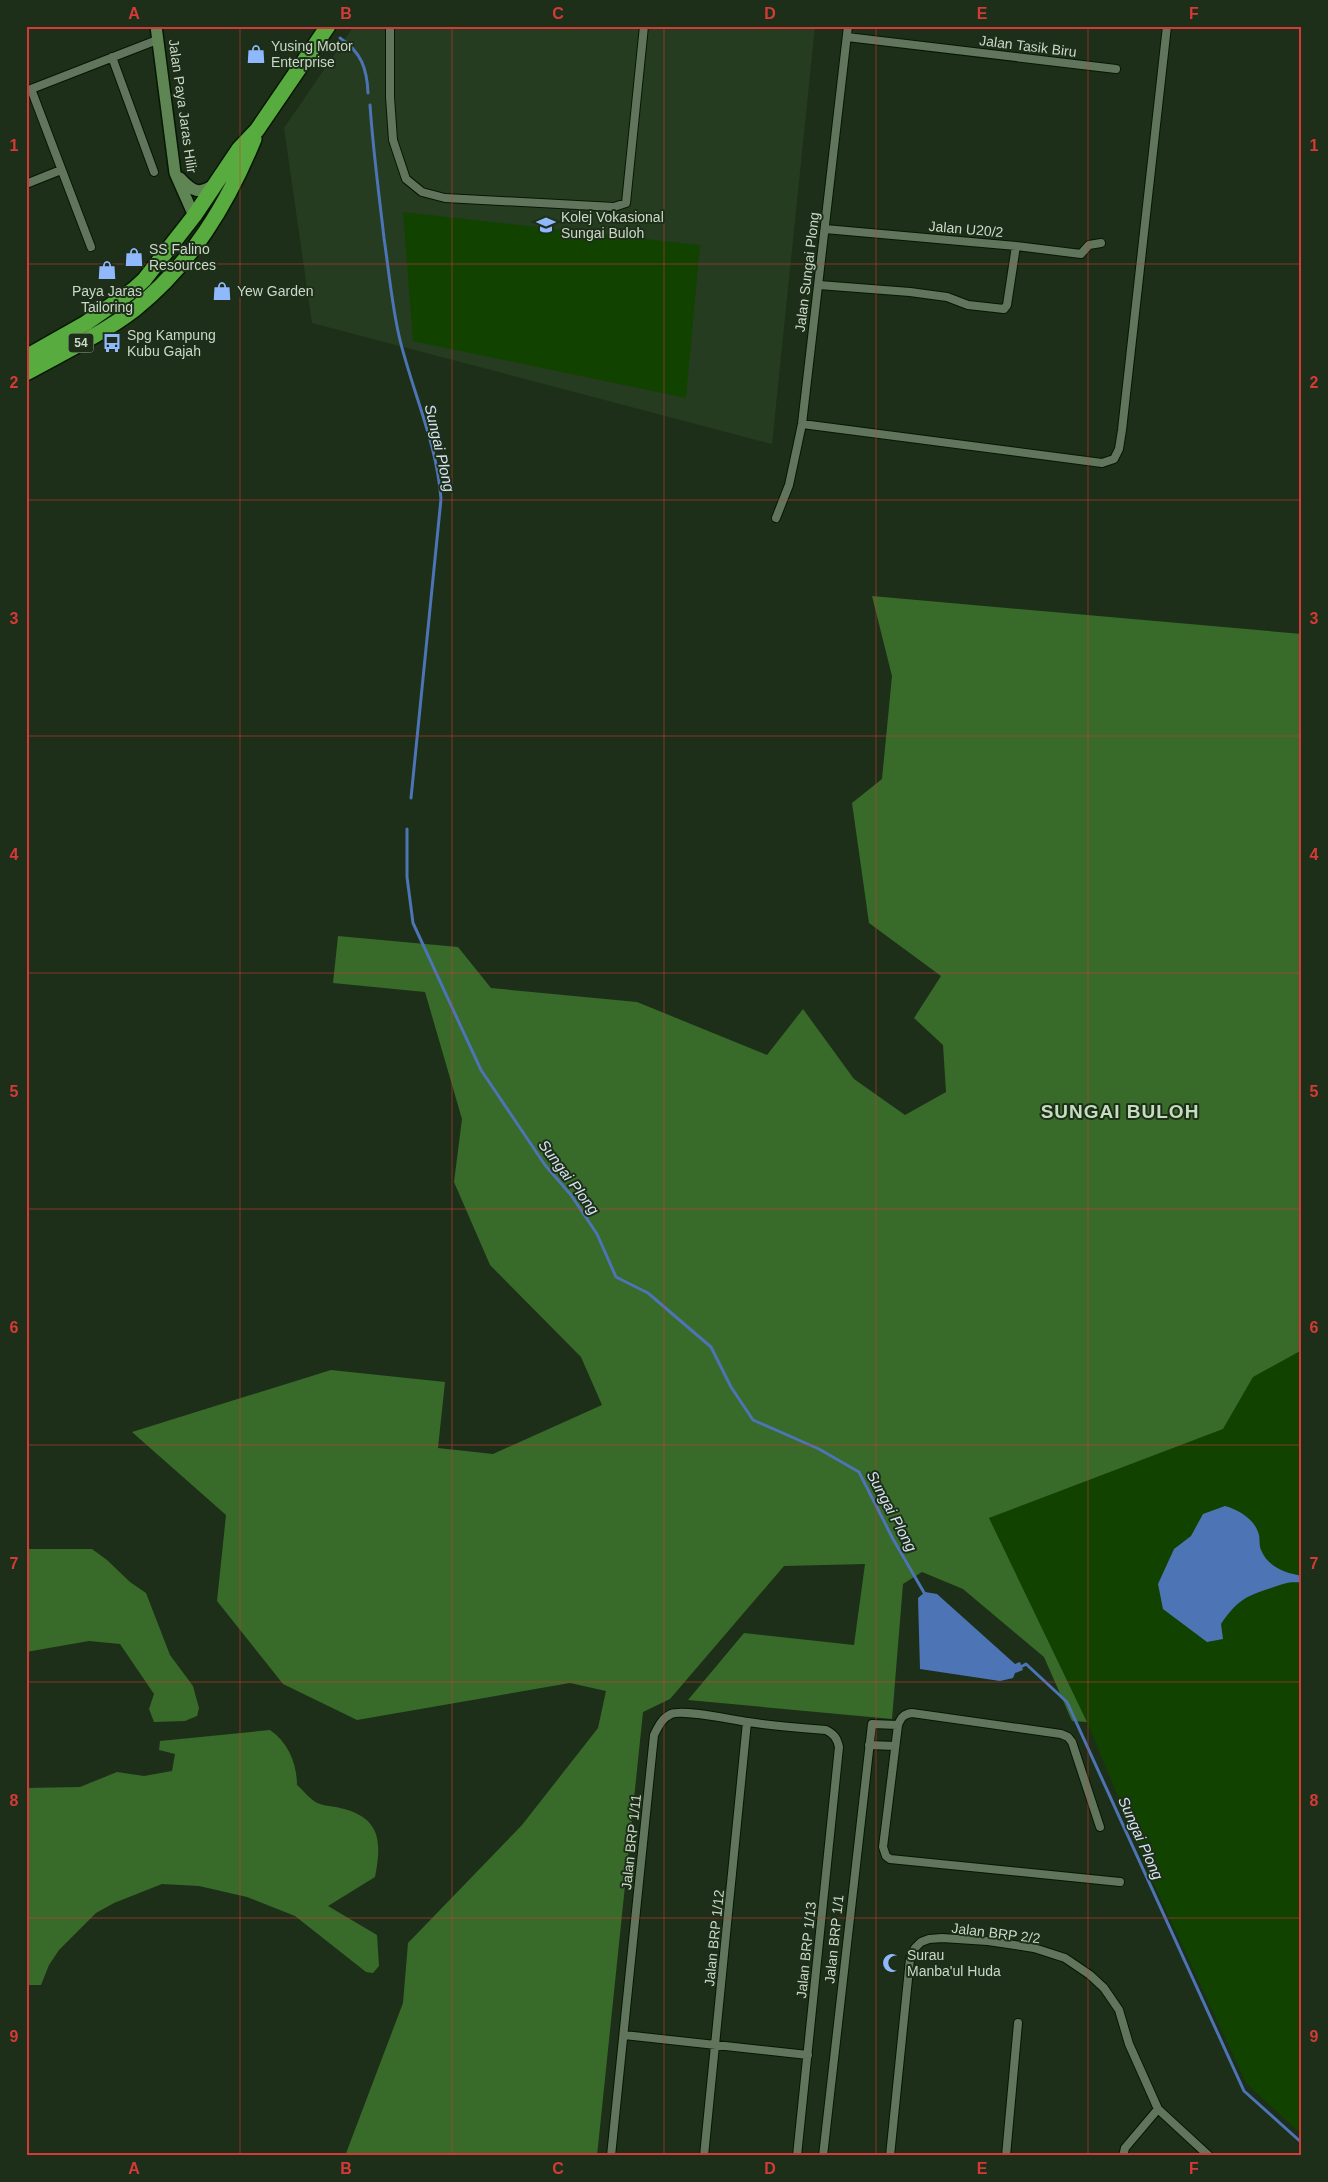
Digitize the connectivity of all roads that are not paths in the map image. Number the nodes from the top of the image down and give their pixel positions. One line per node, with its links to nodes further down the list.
1 (156, 26): 8 (street, Jalan Paya Jaras Hilir)
2 (328, 26): 12 (highway, 54)
3 (390, 26): 4 (street)
4 (644, 26)
5 (848, 26): 7 (street, Jalan Sungai Plong)
6 (1167, 26): 28 (street)
7 (847, 37): 10 (street, Jalan Tasik Biru); 20 (street, Jalan Sungai Plong)
8 (158, 40): 9 (street); 16 (street, Jalan Paya Jaras Hilir)
9 (112, 57): 11 (street); 14 (street)
10 (1116, 69)
11 (28, 90): 13 (street)
12 (257, 130): 15 (highway, 54); 17 (highway, 54)
13 (61, 170): 18 (street); 23 (street)
14 (154, 172)
15 (240, 172): 19 (highway); 25 (highway, 54)
16 (175, 173): 17 (street); 19 (street, Jalan Paya Jaras Hilir)
17 (218, 182): 19 (highway, 54)
18 (26, 184)
19 (194, 216): 25 (highway); 26 (highway, 54)
20 (825, 229): 22 (street, Jalan U20/2); 24 (street, Jalan Sungai Plong)
21 (1101, 243): 22 (street, Jalan U20/2)
22 (1016, 246): 24 (street)
23 (91, 247)
24 (819, 285): 28 (street, Jalan Sungai Plong)
25 (134, 310): 27 (highway, 54)
26 (26, 357)
27 (26, 373)
28 (802, 424): 29 (street, Jalan Sungai Plong)
29 (776, 518)
30 (748, 1722): 34 (street, Jalan BRP 1/11); 38 (street, Jalan BRP 1/11); 39 (street, Jalan BRP 1/12)
31 (898, 1725): 32 (street, Jalan BRP 1/1); 33 (street); 35 (street)
32 (869, 1745): 33 (street); 45 (street, Jalan BRP 1/1)
33 (895, 1746): 36 (street)
34 (839, 1747): 40 (street, Jalan BRP 1/13)
35 (1100, 1827)
36 (1120, 1882)
37 (1018, 2024): 47 (street)
38 (624, 2035): 39 (street); 42 (street, Jalan BRP 1/11)
39 (715, 2045): 40 (street); 43 (street, Jalan BRP 1/12)
40 (808, 2055): 44 (street, Jalan BRP 1/13)
41 (1158, 2110): 46 (street, Jalan BRP 2/2); 48 (street); 49 (street, Jalan BRP 2/2)
42 (611, 2156)
43 (704, 2156)
44 (797, 2156)
45 (823, 2156)
46 (890, 2156)
47 (1006, 2156)
48 (1123, 2156)
49 (1209, 2156)

